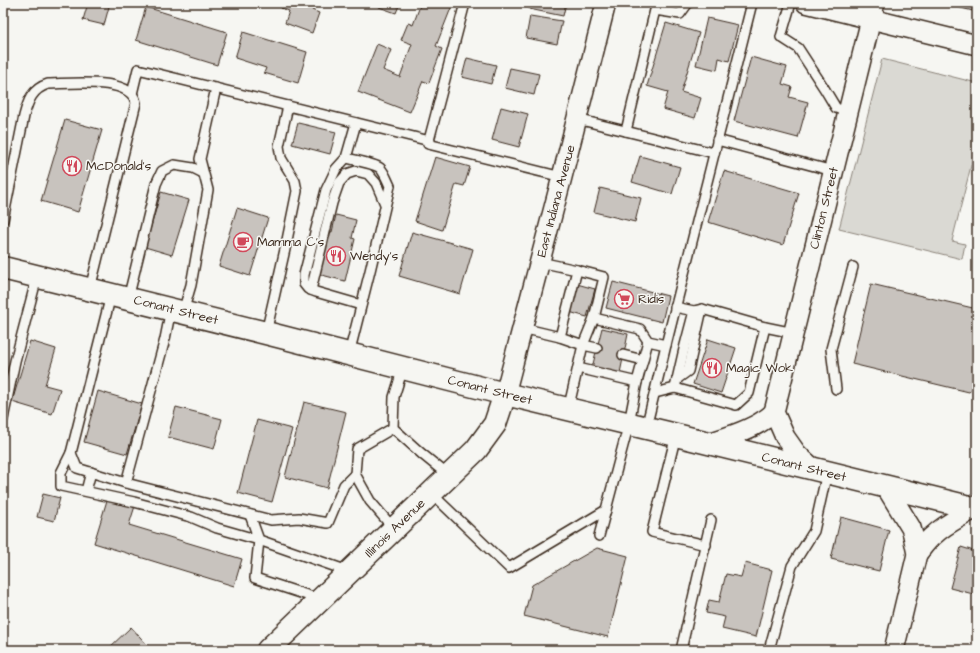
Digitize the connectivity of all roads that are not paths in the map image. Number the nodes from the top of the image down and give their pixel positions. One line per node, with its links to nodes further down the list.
1 (465, 3): 17 (lane)
2 (688, 3): 15 (lane)
3 (752, 3): 16 (lane)
4 (791, 3): 12 (lane)
5 (806, 3): 7 (street)
6 (606, 4): 13 (street, East Indiana Avenue)
7 (873, 11): 8 (street); 12 (street, Clinton Street)
8 (977, 44)
9 (216, 88): 10 (lane); 11 (lane); 21 (lane)
10 (132, 94): 24 (lane); 30 (lane)
11 (288, 106): 14 (lane); 40 (lane)
12 (848, 112): 20 (street, Clinton Street)
13 (577, 119): 15 (lane); 22 (street, East Indiana Avenue)
14 (356, 123): 17 (lane); 19 (lane)
15 (626, 131): 18 (lane)
16 (717, 140): 18 (lane); 20 (lane)
17 (430, 141): 22 (lane)
18 (714, 153): 34 (lane)
19 (346, 158): 23 (lane); 31 (lane)
20 (833, 171): 41 (street, Clinton Street)
21 (203, 173): 32 (lane); 36 (lane)
22 (562, 177): 25 (street, East Indiana Avenue)
23 (385, 204): 31 (lane); 33 (lane)
24 (3, 220)
25 (540, 262): 28 (lane); 39 (street, East Indiana Avenue)
26 (853, 267): 54 (lane)
27 (3, 268): 29 (main road, Conant Street)
28 (577, 270): 37 (lane); 42 (lane)
29 (37, 277): 30 (main road, Conant Street); 59 (lane)
30 (90, 290): 32 (main road, Conant Street)
31 (311, 290): 33 (lane)
32 (120, 297): 36 (main road, Conant Street); 64 (lane)
33 (361, 305): 47 (lane)
34 (675, 307): 35 (lane); 45 (lane)
35 (698, 310): 38 (lane); 53 (lane)
36 (177, 311): 40 (main road, Conant Street); 69 (lane)
37 (594, 318): 43 (lane); 44 (lane)
38 (765, 327): 41 (lane); 53 (lane)
39 (522, 328): 42 (lane); 56 (street, East Indiana Avenue)
40 (266, 333): 47 (main road, Conant Street)
41 (794, 333): 58 (street, Clinton Street)
42 (560, 338): 44 (lane)
43 (648, 341): 45 (lane); 49 (lane)
44 (583, 345): 46 (lane); 51 (lane)
45 (666, 345): 55 (lane)
46 (597, 348)
47 (348, 354): 50 (main road, Conant Street)
48 (623, 355): 49 (lane)
49 (643, 360): 52 (lane)
50 (403, 368): 56 (main road, Conant Street); 61 (lane)
51 (578, 368): 52 (lane); 57 (lane)
52 (637, 382): 60 (lane)
53 (676, 383): 55 (lane)
54 (836, 389)
55 (655, 393): 60 (lane)
56 (505, 394): 57 (main road, Conant Street); 68 (main road, Illinois Avenue)
57 (568, 410): 60 (main road, Conant Street)
58 (774, 412): 63 (street); 65 (street)
59 (3, 419)
60 (637, 425): 62 (main road, Conant Street); 74 (lane)
61 (393, 428): 67 (lane); 68 (lane)
62 (676, 435): 63 (main road, Conant Street); 80 (lane)
63 (708, 443): 65 (main road, Conant Street)
64 (71, 453): 66 (lane); 71 (lane)
65 (821, 471): 70 (main road, Conant Street); 86 (lane)
66 (91, 472): 69 (lane); 71 (lane)
67 (355, 474): 75 (lane); 77 (lane)
68 (449, 476): 72 (main road, Illinois Avenue)
69 (126, 483): 75 (lane)
70 (886, 487): 73 (main road, Conant Street); 81 (street)
71 (86, 491): 79 (lane)
72 (431, 493): 74 (lane); 77 (main road, Illinois Avenue)
73 (976, 509): 81 (street)
74 (606, 510): 78 (lane)
75 (250, 515): 79 (lane)
76 (712, 520): 80 (lane)
77 (394, 529): 82 (main road, Illinois Avenue)
78 (599, 536)
79 (260, 540): 82 (lane); 83 (lane)
80 (706, 545): 85 (lane)
81 (917, 554): 87 (street)
82 (350, 571): 83 (main road, Illinois Avenue)
83 (321, 599): 84 (main road, Illinois Avenue)
84 (268, 650)
85 (680, 650)
86 (768, 650)
87 (894, 650)

